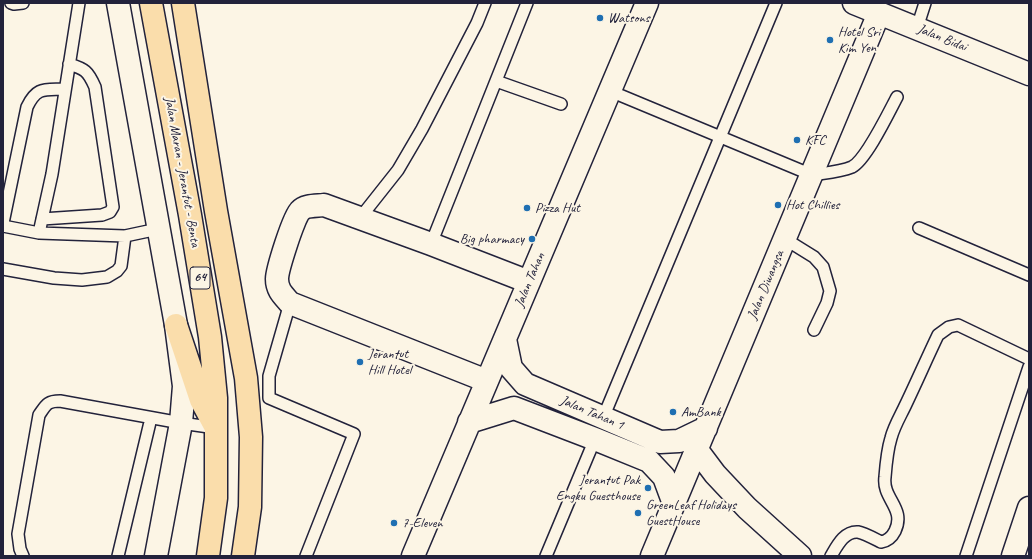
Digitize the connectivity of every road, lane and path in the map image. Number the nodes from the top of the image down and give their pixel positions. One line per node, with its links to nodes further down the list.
1 (11, 3): 2 (lane)
2 (23, 3)
3 (79, 3): 15 (lane)
4 (118, 3): 28 (street)
5 (151, 3): 47 (main road, Jalan Maran - Jerantut - Benta / 64)
6 (183, 3): 59 (main road, Jalan Maran - Jerantut - Benta / 64)
7 (485, 3): 24 (lane)
8 (527, 3): 17 (lane)
9 (647, 3): 19 (street, Jalan Tahan)
10 (776, 3): 22 (lane)
11 (854, 3): 13 (street, Jalan Bidai)
12 (925, 3): 14 (lane)
13 (879, 13): 14 (street, Jalan Bidai); 23 (street, Jalan Diwangsa)
14 (917, 28): 16 (street, Jalan Bidai)
15 (69, 64): 18 (lane); 25 (lane)
16 (1029, 74)
17 (496, 81): 21 (lane); 32 (lane)
18 (65, 89): 25 (lane); 26 (lane)
19 (610, 92): 22 (lane); 35 (street, Jalan Tahan)
20 (898, 97): 23 (lane)
21 (561, 104)
22 (720, 137): 23 (lane); 44 (lane)
23 (812, 175): 31 (street, Jalan Diwangsa)
24 (360, 218): 32 (street); 36 (street)
25 (42, 219): 29 (lane)
26 (3, 224): 29 (lane)
27 (919, 228): 34 (lane)
28 (158, 229): 30 (lane); 37 (street)
29 (39, 233): 30 (lane)
30 (125, 236): 33 (lane)
31 (785, 239): 38 (lane); 48 (street, Jalan Diwangsa)
32 (431, 244): 35 (street)
33 (3, 269)
34 (1029, 275)
35 (529, 282): 39 (street, Jalan Tahan)
36 (290, 302): 42 (street); 60 (lane)
37 (176, 325): 46 (street); 47 (main road)
38 (814, 330)
39 (505, 339): 42 (street, Jalan Tahan); 44 (street, Jalan Tahan 1)
40 (1029, 359): 65 (lane)
41 (1029, 367): 66 (lane)
42 (487, 381): 45 (street, Jalan Tahan)
43 (151, 418): 46 (lane); 55 (lane); 56 (lane)
44 (603, 418): 48 (street, Jalan Tahan 1)
45 (470, 422): 49 (street, Jalan Tahan 1); 61 (street, Jalan Tahan)
46 (181, 424): 47 (lane); 57 (street)
47 (217, 428): 58 (main road, Jalan Maran - Jerantut - Benta / 64)
48 (706, 428): 50 (street, Jalan Diwangsa)
49 (595, 439): 52 (street, Jalan Tahan 1); 62 (lane)
50 (697, 450): 51 (street, Jalan Diwangsa); 53 (street)
51 (686, 476): 52 (street, Jalan Diwangsa); 53 (street)
52 (674, 504): 63 (street, Jalan Diwangsa)
53 (747, 508): 64 (street)
54 (1029, 508): 67 (street)
55 (23, 556)
56 (118, 556)
57 (156, 556)
58 (208, 556)
59 (243, 556)
60 (306, 556)
61 (413, 556)
62 (546, 556)
63 (652, 556)
64 (800, 556)
65 (831, 556)
66 (966, 556)
67 (1013, 556)

